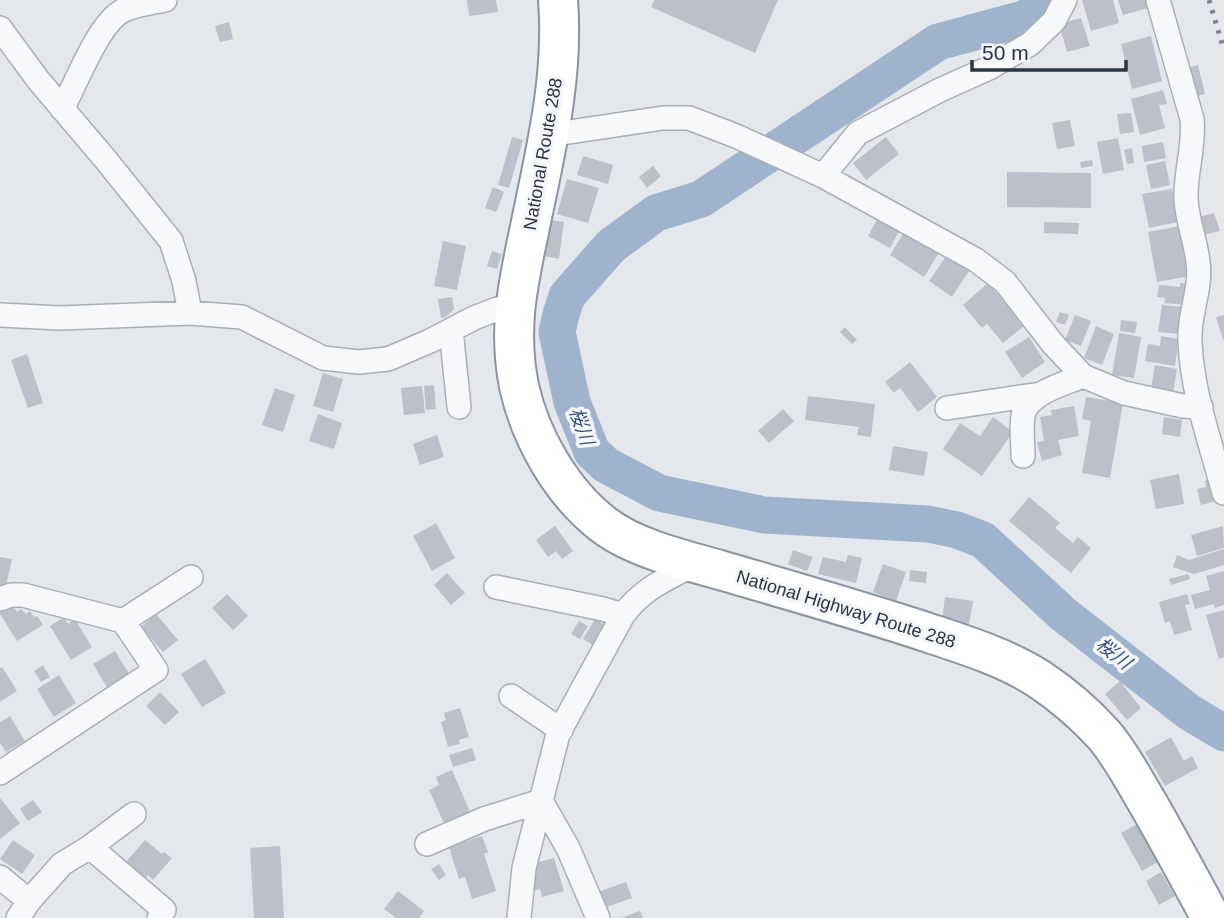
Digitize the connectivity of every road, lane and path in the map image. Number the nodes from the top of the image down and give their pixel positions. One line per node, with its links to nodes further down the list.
1 (165, 0): 6 (street)
2 (558, 0): 7 (highway, National Route 288)
3 (1065, 0): 8 (street)
4 (1158, 0): 16 (street)
5 (0, 28): 6 (street)
6 (62, 109): 10 (street)
7 (549, 135): 8 (street); 9 (highway, National Route 288)
8 (821, 175): 13 (street)
9 (514, 306): 12 (street); 20 (highway, National Highway Route 288)
10 (190, 313): 11 (street); 12 (street)
11 (0, 315)
12 (451, 330): 15 (street)
13 (1083, 376): 14 (street); 16 (street)
14 (1041, 394): 17 (street); 18 (street)
15 (458, 407)
16 (1201, 407): 19 (street)
17 (947, 408)
18 (1023, 456)
19 (1224, 493)
20 (697, 564): 24 (street); 38 (highway, National Highway Route 288)
21 (191, 577): 25 (street)
22 (496, 587): 24 (street)
23 (0, 599): 25 (street)
24 (623, 615): 27 (street)
25 (122, 621): 28 (street)
26 (511, 696): 27 (street)
27 (561, 730): 29 (street)
28 (0, 773)
29 (541, 801): 31 (street); 36 (street); 37 (street)
30 (134, 814): 32 (street)
31 (427, 844)
32 (90, 847): 34 (street); 35 (street)
33 (0, 877): 34 (street)
34 (24, 909)
35 (159, 918)
36 (520, 918)
37 (598, 918)
38 (1211, 918)

